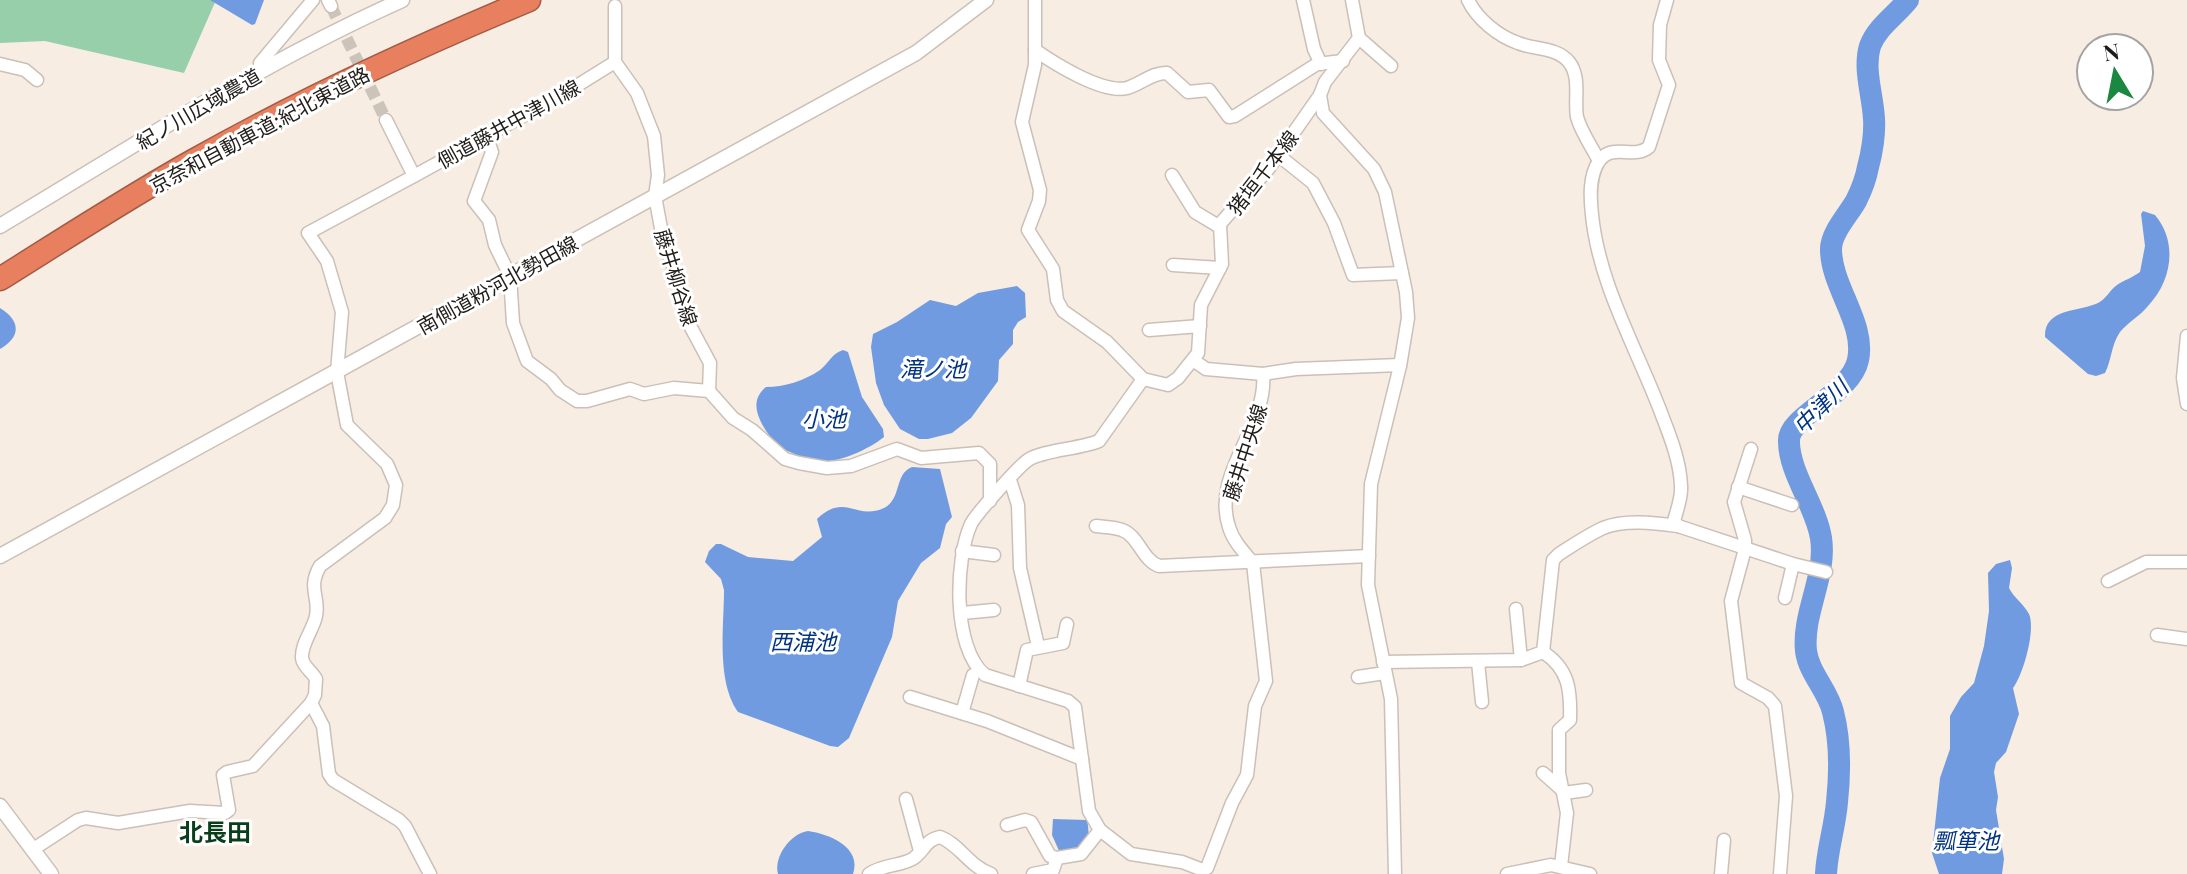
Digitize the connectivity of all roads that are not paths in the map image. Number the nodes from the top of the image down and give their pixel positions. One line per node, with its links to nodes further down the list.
1 (313, 0): 19 (street)
2 (402, 0): 19 (street, 紀ノ川広域農道)
3 (529, 0): 36 (highway, 京奈和自動車道;紀北東道路)
4 (986, 0): 29 (street, 南側道粉河北勢田線)
5 (1035, 0): 12 (street)
6 (1303, 0): 17 (street)
7 (1352, 0): 11 (street)
8 (1468, 0): 26 (street)
9 (1667, 0): 26 (street)
10 (615, 6): 14 (street)
11 (1359, 38): 13 (street, 猪垣千本線); 18 (street)
12 (1035, 50): 20 (street); 45 (street)
13 (1343, 61): 17 (street); 22 (street, 猪垣千本線)
14 (615, 62): 24 (street, 側道藤井中津川線); 29 (street, 藤井柳谷線)
15 (1165, 62): 20 (street)
16 (0, 64): 21 (street)
17 (1321, 64): 20 (street)
18 (1391, 66)
19 (260, 71): 30 (street, 紀ノ川広域農道)
20 (1172, 75)
21 (37, 80)
22 (1320, 95): 25 (street, 猪垣千本線); 34 (street)
23 (386, 120): 28 (street, 側道藤井中津川線)
24 (486, 136): 28 (street, 側道藤井中津川線); 35 (street)
25 (1278, 155): 31 (street, 猪垣千本線); 34 (street)
26 (1599, 161): 55 (street)
27 (1172, 175): 31 (street)
28 (414, 176): 42 (street)
29 (655, 196): 35 (street, 南側道粉河北勢田線); 47 (street, 藤井柳谷線)
30 (0, 226)
31 (1220, 227): 33 (street, 猪垣千本線)
32 (1173, 265): 33 (street)
33 (1220, 268): 37 (street, 猪垣千本線)
34 (1402, 273): 41 (street)
35 (510, 276): 42 (street, 南側道粉河北勢田線); 46 (street)
36 (0, 279)
37 (1200, 326): 38 (street); 40 (street, 猪垣千本線)
38 (1149, 330)
39 (2187, 336): 48 (street)
40 (1193, 360): 44 (street, 藤井中央線); 45 (street)
41 (1400, 365): 44 (street); 60 (street)
42 (337, 372): 59 (street, 南側道粉河北勢田線); 83 (street)
43 (629, 374): 46 (street)
44 (1263, 374): 61 (street, 藤井中央線)
45 (1143, 379): 50 (street)
46 (630, 389): 47 (street)
47 (709, 391): 52 (street)
48 (2187, 404)
49 (1751, 449): 51 (street)
50 (1010, 480): 52 (street); 73 (street)
51 (1738, 487): 53 (street); 56 (street)
52 (990, 501): 57 (street)
53 (1792, 505)
54 (1096, 526): 61 (street)
55 (1678, 526): 56 (street); 74 (street)
56 (1745, 549): 63 (street); 108 (street)
57 (962, 551): 58 (street); 69 (street)
58 (994, 555)
59 (0, 556)
60 (1369, 556): 61 (street); 77 (street)
61 (1251, 561): 98 (street, 藤井中央線)
62 (2187, 562): 65 (street)
63 (1795, 564): 64 (street); 66 (street)
64 (1826, 572)
65 (2108, 581)
66 (1785, 598)
67 (1516, 609): 75 (street)
68 (994, 610): 69 (street)
69 (962, 613): 80 (street)
70 (1067, 624): 73 (street)
71 (2157, 635): 72 (street)
72 (2187, 639)
73 (1038, 646): 80 (street)
74 (1543, 652): 75 (street); 88 (street)
75 (1521, 660): 76 (street)
76 (1478, 662): 77 (street); 82 (street)
77 (1384, 668): 79 (street); 104 (street)
78 (973, 675): 84 (street)
79 (1358, 677)
80 (1019, 686): 85 (street)
81 (910, 697): 84 (street)
82 (1482, 702)
83 (311, 703): 94 (street); 101 (street)
84 (962, 713): 85 (street)
85 (1082, 759): 92 (street)
86 (1543, 773): 88 (street)
87 (1586, 790): 88 (street)
88 (1564, 792): 97 (street)
89 (906, 799): 95 (street)
90 (0, 806): 94 (street)
91 (1007, 825): 96 (street)
92 (1100, 830): 96 (street); 98 (street)
93 (1724, 840): 107 (street)
94 (32, 850): 100 (street)
95 (920, 851): 99 (street); 102 (street)
96 (1055, 868): 103 (street)
97 (1557, 868): 105 (street); 106 (street)
98 (1203, 872)
99 (986, 873)
100 (51, 874)
101 (430, 874)
102 (869, 874)
103 (1033, 874)
104 (1395, 874)
105 (1507, 874)
106 (1590, 874)
107 (1721, 874)
108 (1780, 874)

